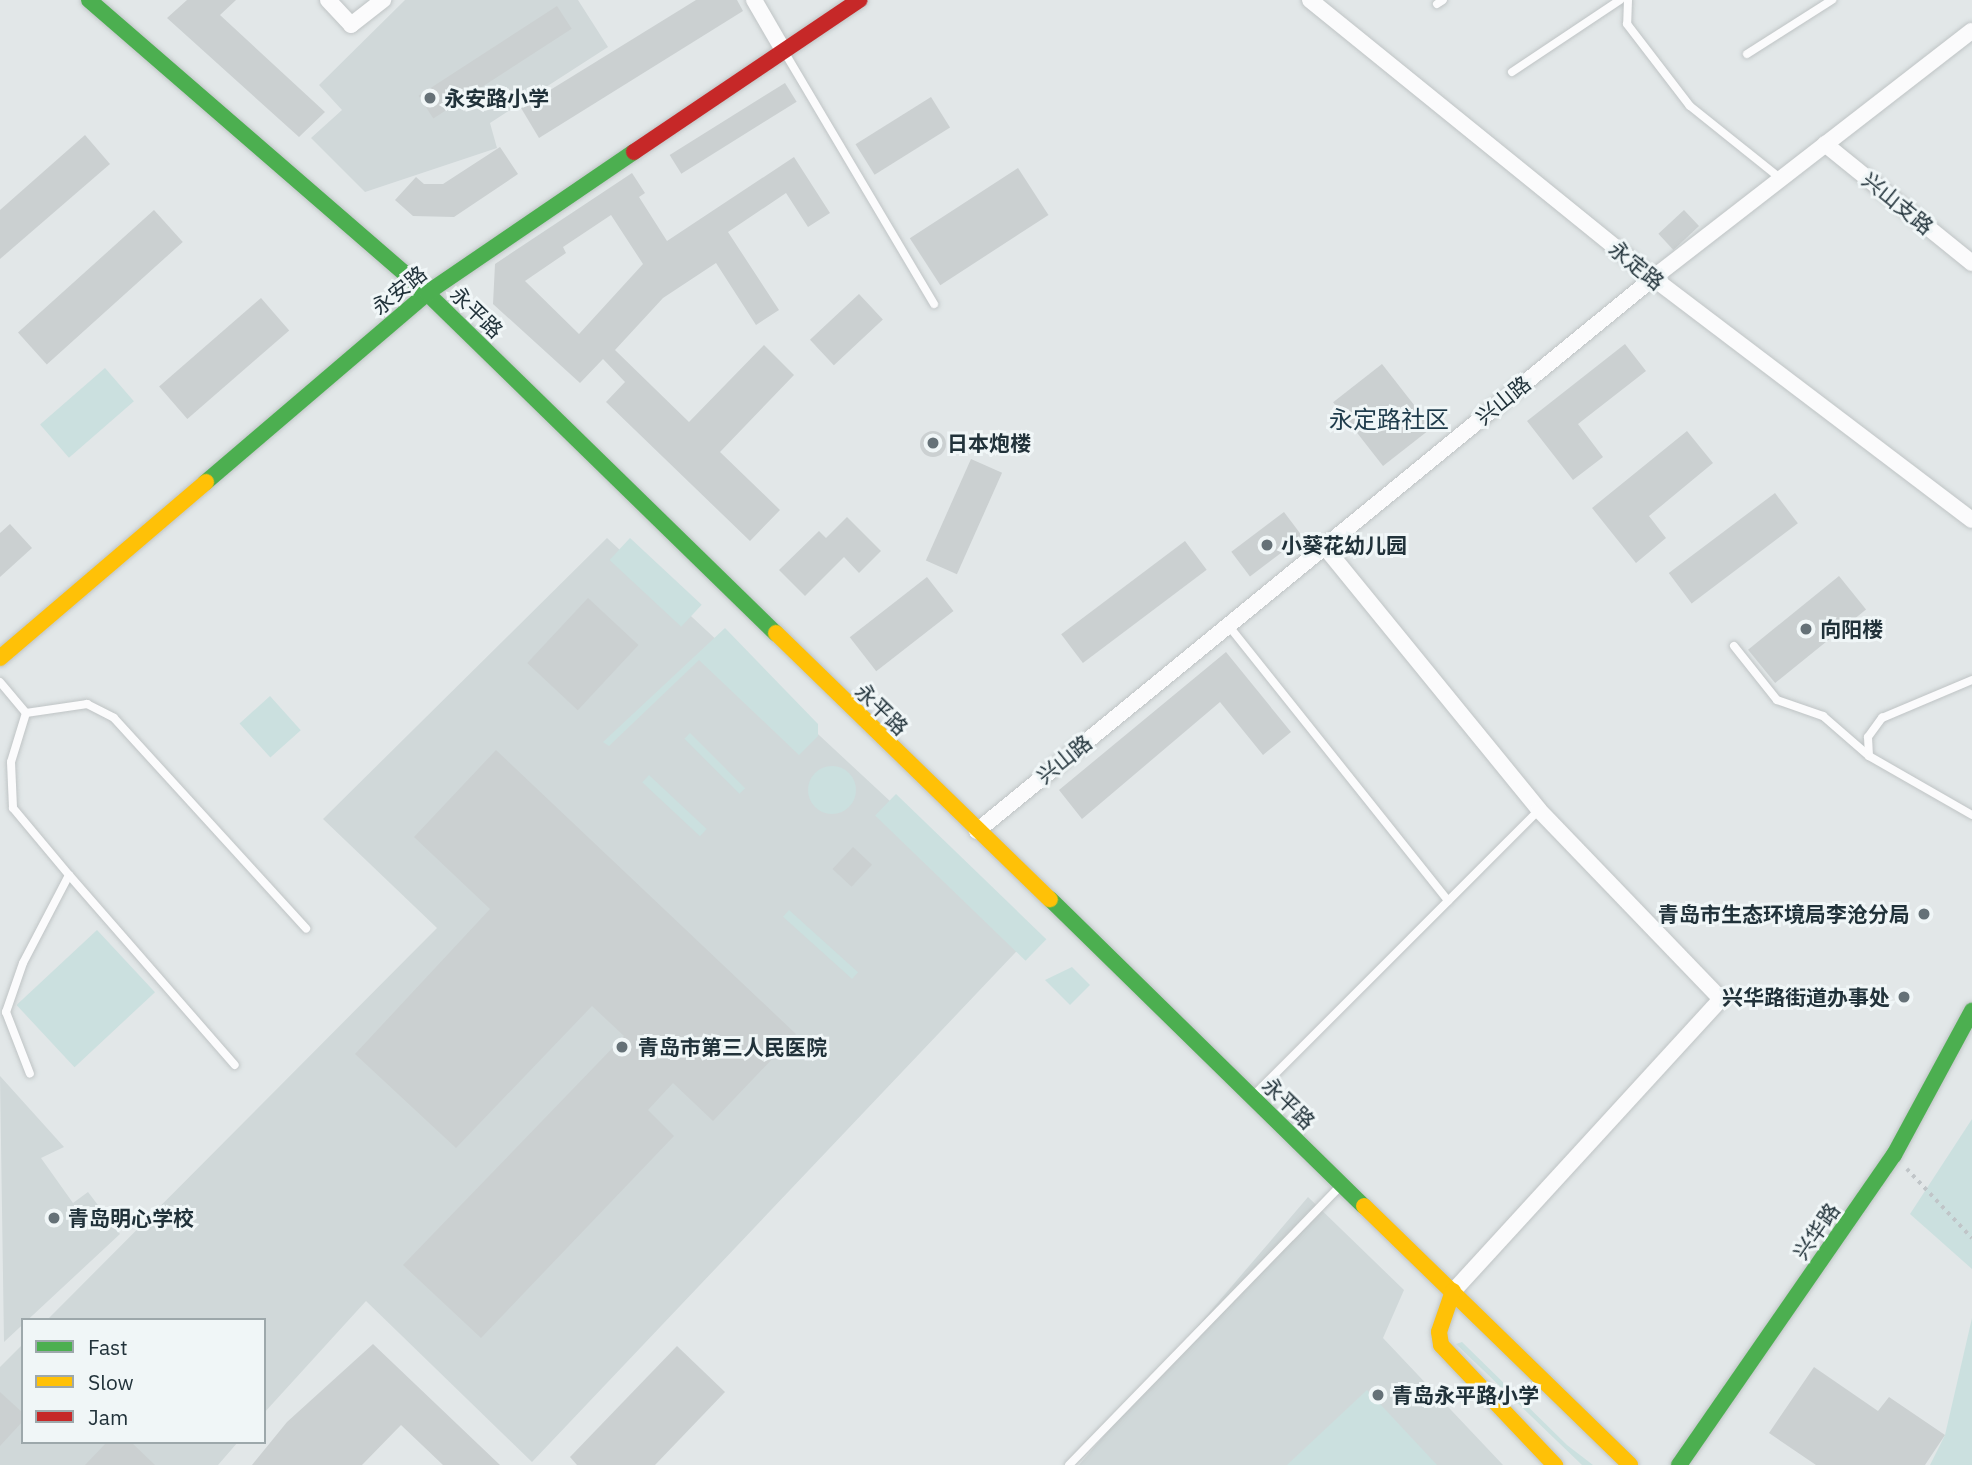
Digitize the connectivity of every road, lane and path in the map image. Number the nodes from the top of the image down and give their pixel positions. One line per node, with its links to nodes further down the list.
1 (89, 0): 18 (main road, 永平路)
2 (327, 0): 3 (street)
3 (383, 0)
4 (754, 0): 11 (street)
5 (859, 0): 11 (main road, 永安路)
6 (1310, 0): 17 (street, 永定路)
7 (1620, 0): 13 (lane)
8 (1628, 0): 15 (lane)
9 (1832, 0): 12 (lane)
10 (1972, 31): 14 (street, 兴山路)
11 (783, 50): 18 (main road, 永安路); 19 (lane)
12 (1747, 54)
13 (1512, 72)
14 (1825, 144): 15 (street, 兴山路); 16 (street, 兴山支路)
15 (1780, 177): 17 (street, 兴山路)
16 (1972, 263)
17 (1653, 278): 20 (street, 永定路); 21 (street, 兴山路)
18 (427, 293): 24 (main road, 永安路); 31 (main road, 永平路)
19 (934, 304)
20 (1972, 520)
21 (1324, 546): 22 (street, 兴山路); 29 (street)
22 (1228, 625): 31 (street, 兴山路); 33 (lane)
23 (1734, 646): 28 (lane)
24 (0, 658)
25 (1972, 680): 28 (lane)
26 (0, 682): 27 (lane)
27 (26, 713): 32 (lane); 34 (lane)
28 (1869, 756): 30 (lane)
29 (1539, 810): 33 (lane); 42 (street)
30 (1972, 815)
31 (976, 831): 38 (main road, 永平路)
32 (69, 875): 36 (lane); 37 (lane)
33 (1448, 901): 38 (lane)
34 (306, 928)
35 (1972, 1011): 39 (main road, 兴华路)
36 (236, 1065)
37 (30, 1074)
38 (1252, 1097): 40 (main road, 永平路)
39 (1894, 1155): 41 (path); 46 (main road, 兴华路)
40 (1342, 1184): 42 (main road, 永平路); 43 (lane)
41 (1972, 1238)
42 (1453, 1292): 44 (main road); 45 (main road, 永平路)
43 (1069, 1465)
44 (1555, 1465)
45 (1630, 1465)
46 (1679, 1465)

